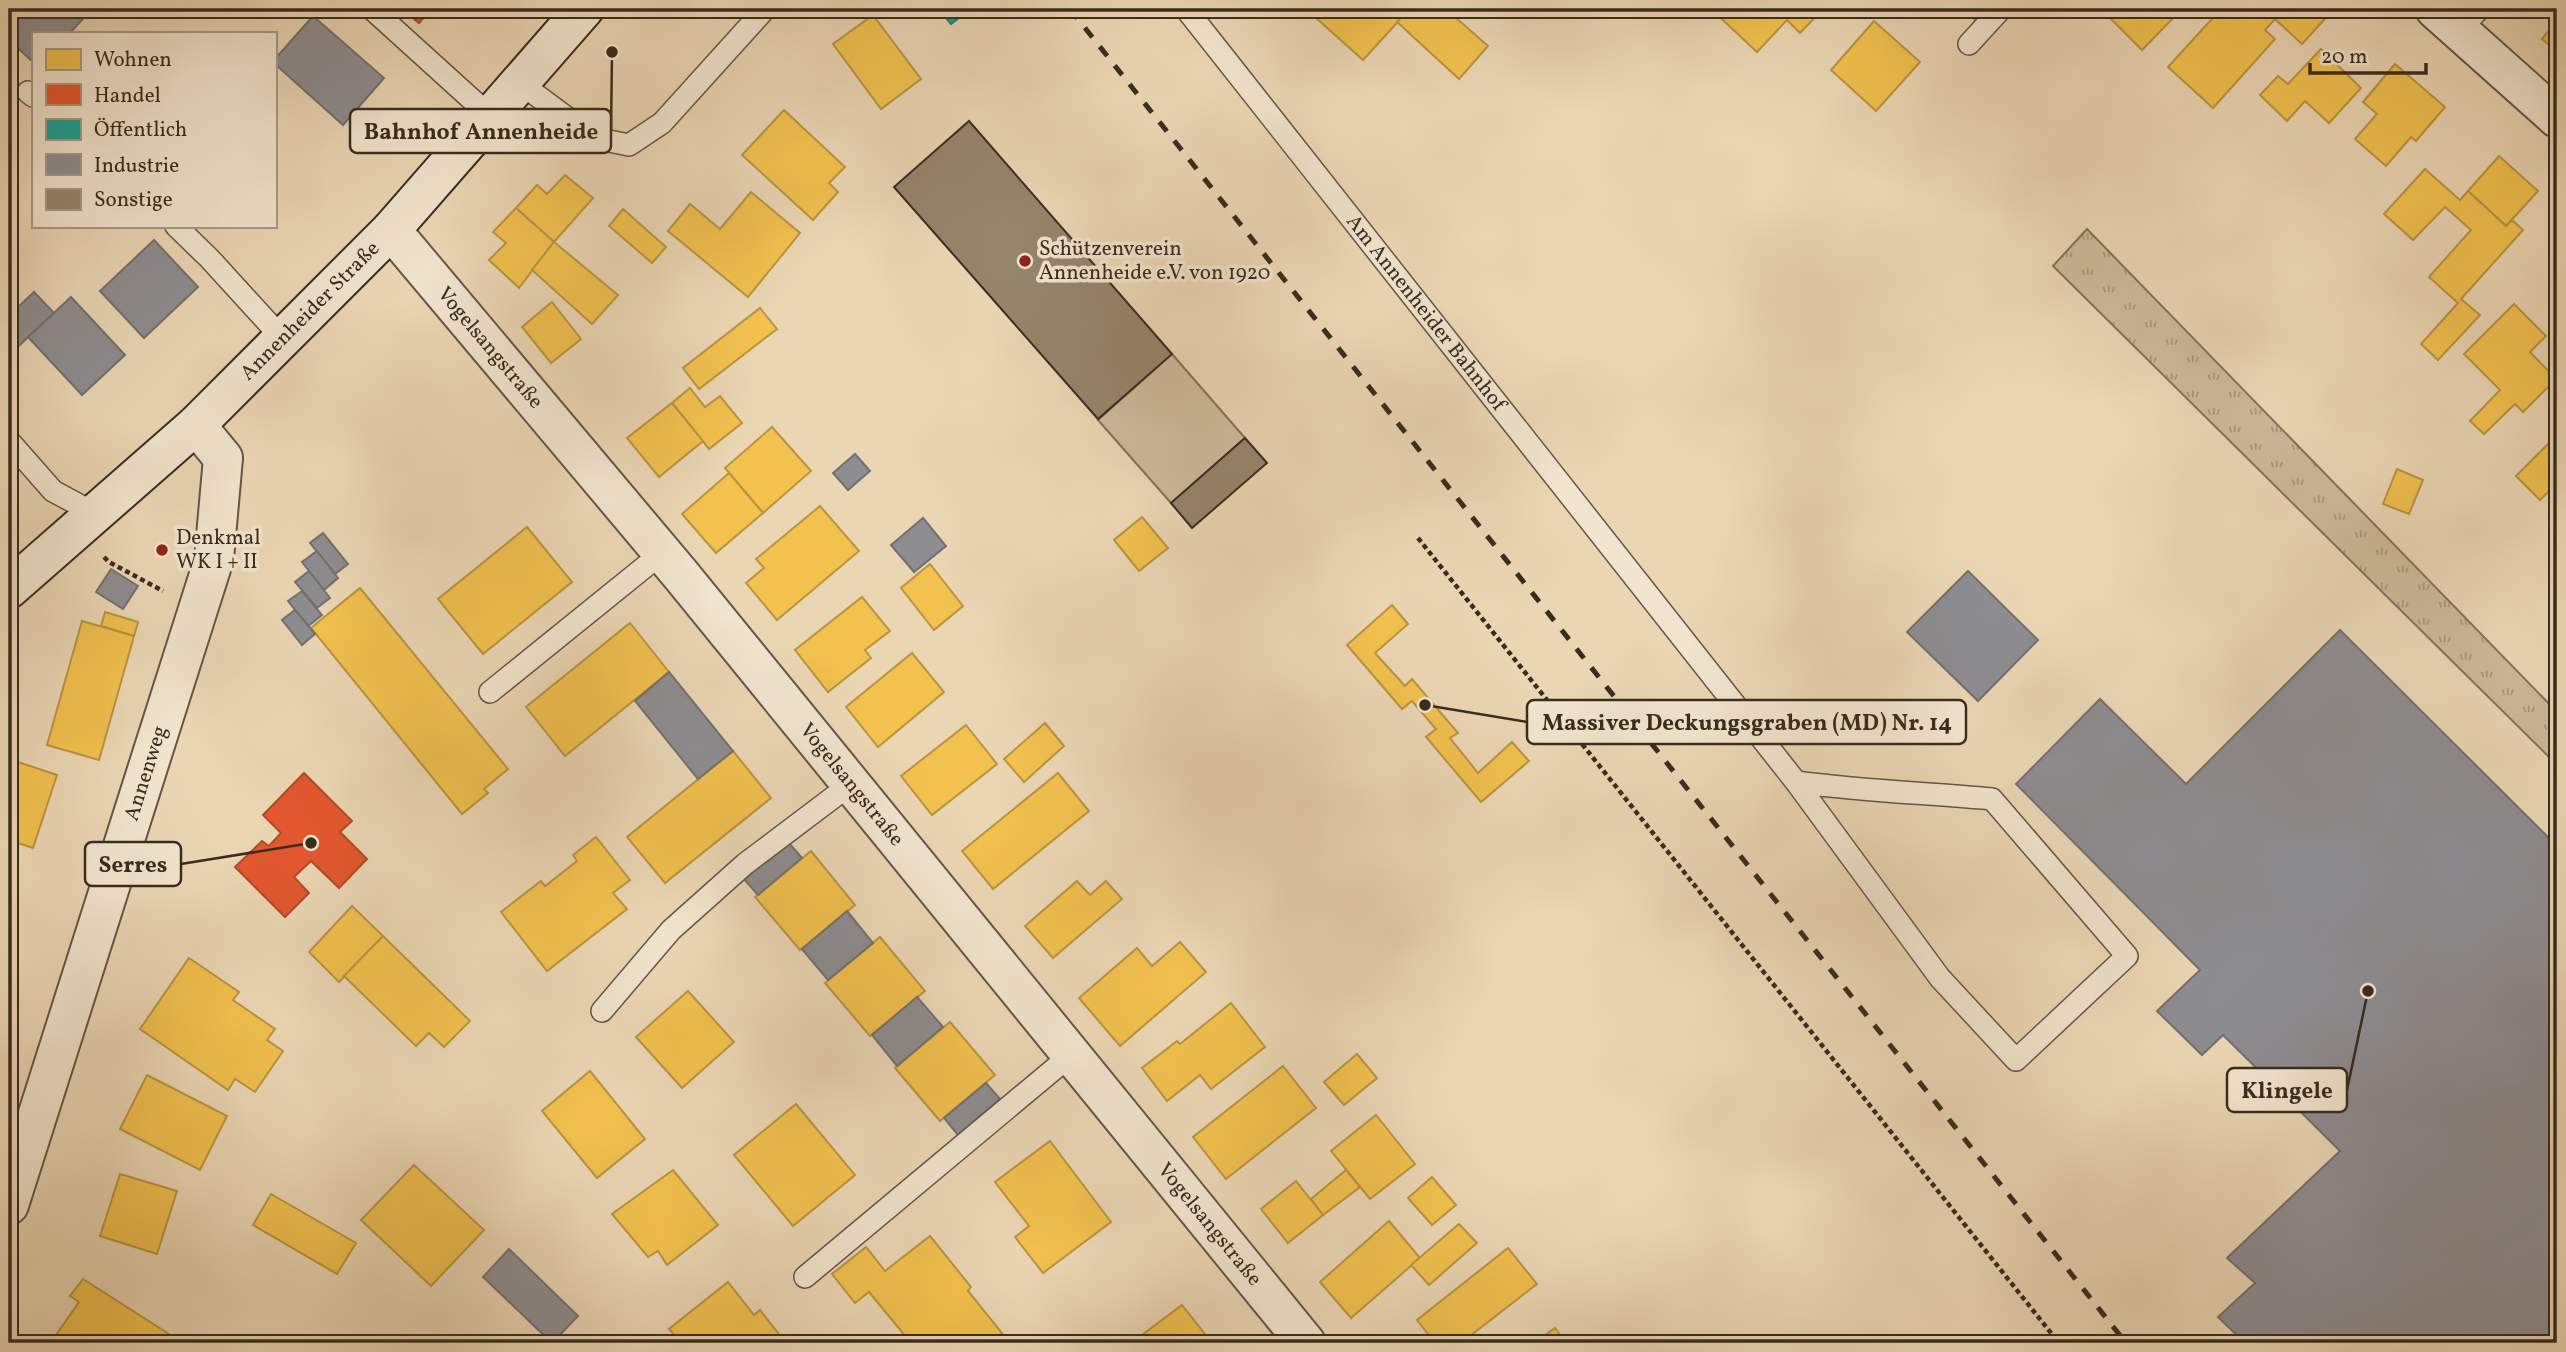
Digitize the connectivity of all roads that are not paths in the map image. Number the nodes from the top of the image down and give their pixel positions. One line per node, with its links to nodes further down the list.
1 (372, 9): 9 (lane)
2 (584, 9): 8 (street, Annenheider Straße)
3 (765, 9): 8 (lane)
4 (1186, 9): 20 (lane, Am Annenheider Bahnhof)
5 (2001, 9): 7 (lane)
6 (2458, 16): 10 (street)
7 (1969, 44)
8 (520, 83): 9 (street, Annenheider Straße)
9 (490, 116): 12 (street, Annenheider Straße)
10 (2557, 118)
11 (178, 228): 13 (lane)
12 (391, 230): 13 (street, Annenheider Straße); 17 (street, Vogelsangstraße)
13 (283, 339): 14 (street, Annenheider Straße)
14 (196, 425): 16 (street, Annenheider Straße); 24 (street, Annenweg)
15 (9, 441): 16 (lane)
16 (86, 520): 18 (street, Annenheider Straße)
17 (662, 553): 19 (lane); 21 (street, Vogelsangstraße)
18 (9, 589)
19 (490, 692)
20 (1796, 782): 20 (lane, Am Annenheider Bahnhof)
21 (851, 784): 22 (lane); 23 (street, Vogelsangstraße)
22 (602, 1011)
23 (1071, 1055): 25 (lane); 26 (street, Vogelsangstraße)
24 (9, 1205)
25 (805, 1277)
26 (1306, 1343)

